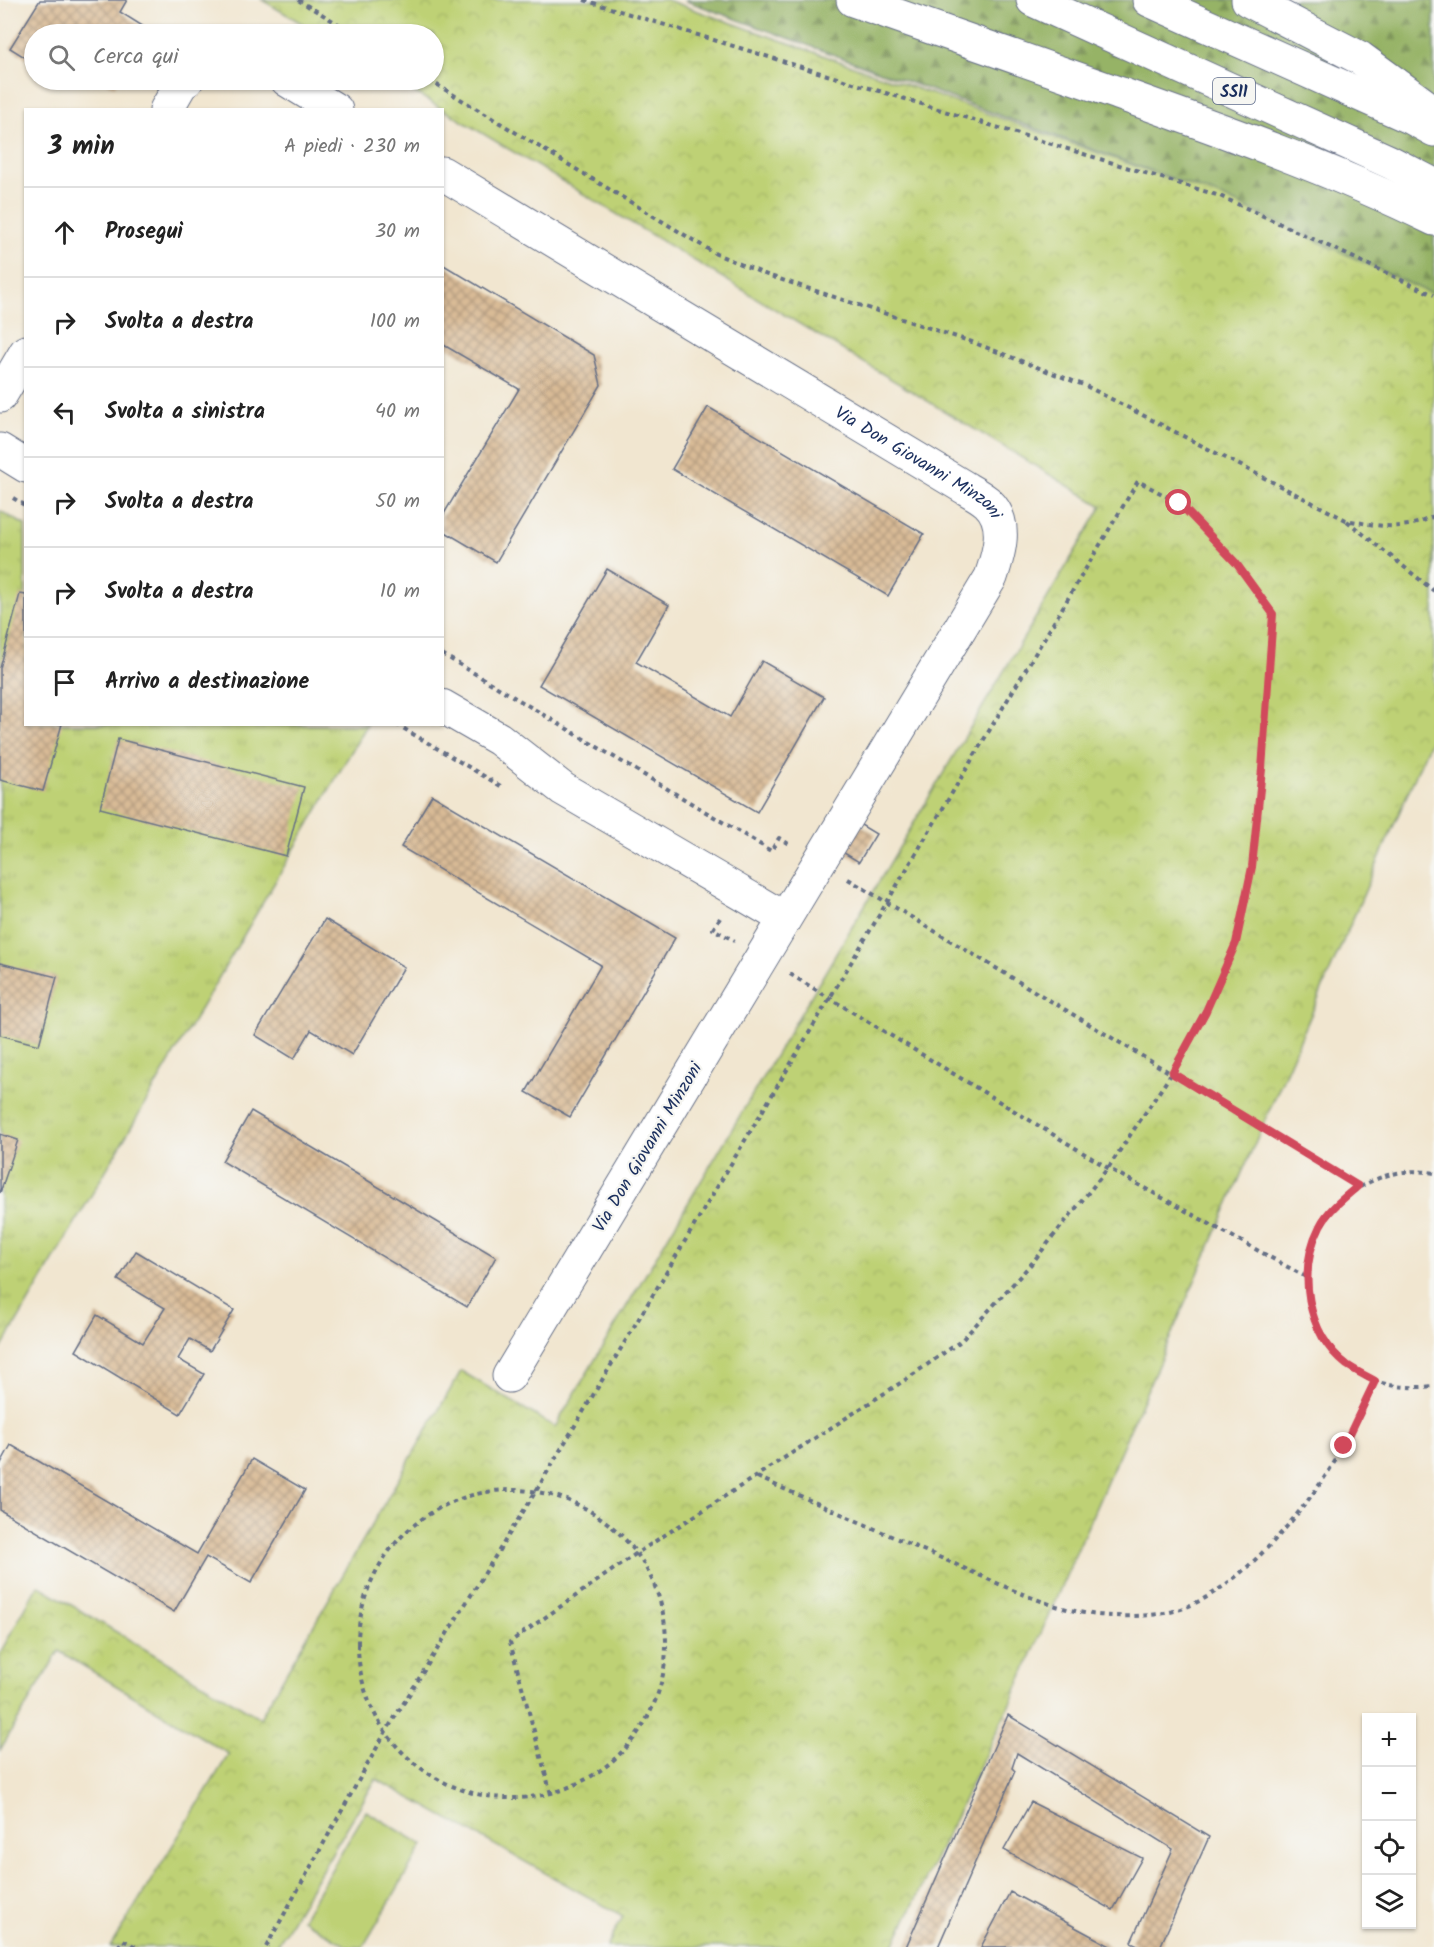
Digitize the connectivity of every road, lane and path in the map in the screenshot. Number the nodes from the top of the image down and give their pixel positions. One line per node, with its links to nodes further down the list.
1 (298, 0): 7 (path)
2 (584, 0): 18 (path)
3 (853, 0): 17 (main road)
4 (1033, 0): 16 (main road, SS11)
5 (1149, 0): 14 (main road)
6 (1248, 0): 13 (main road)
7 (338, 24)
8 (444, 89): 24 (path)
9 (178, 90): 11 (main road)
10 (303, 90): 12 (main road)
11 (167, 108)
12 (333, 108)
13 (1434, 112)
14 (1434, 130)
15 (444, 174): 27 (main road, Via Don Giovanni Minzoni)
16 (1434, 185)
17 (1434, 219)
18 (1434, 295)
19 (24, 355): 20 (main road)
20 (0, 396)
21 (0, 450): 22 (main road)
22 (24, 465)
23 (1434, 516): 24 (path)
24 (1346, 520): 25 (path)
25 (1434, 591)
26 (444, 707): 27 (main road)
27 (784, 918): 33 (main road, Via Don Giovanni Minzoni)
28 (1172, 1073): 29 (path); 31 (path); 37 (path)
29 (1108, 1168): 32 (path); 36 (path)
30 (1434, 1173): 31 (path)
31 (1358, 1186): 32 (path)
32 (1306, 1277): 34 (path)
33 (509, 1376)
34 (1375, 1381): 35 (path); 36 (path)
35 (1434, 1386)
36 (756, 1476): 38 (path)
37 (536, 1491): 38 (path); 39 (path); 39 (path)
38 (637, 1553): 40 (path); 40 (path)
39 (385, 1733): 40 (path); 43 (path)
40 (551, 1794)
41 (118, 1947): 42 (path)
42 (136, 1947)
43 (266, 1947)

